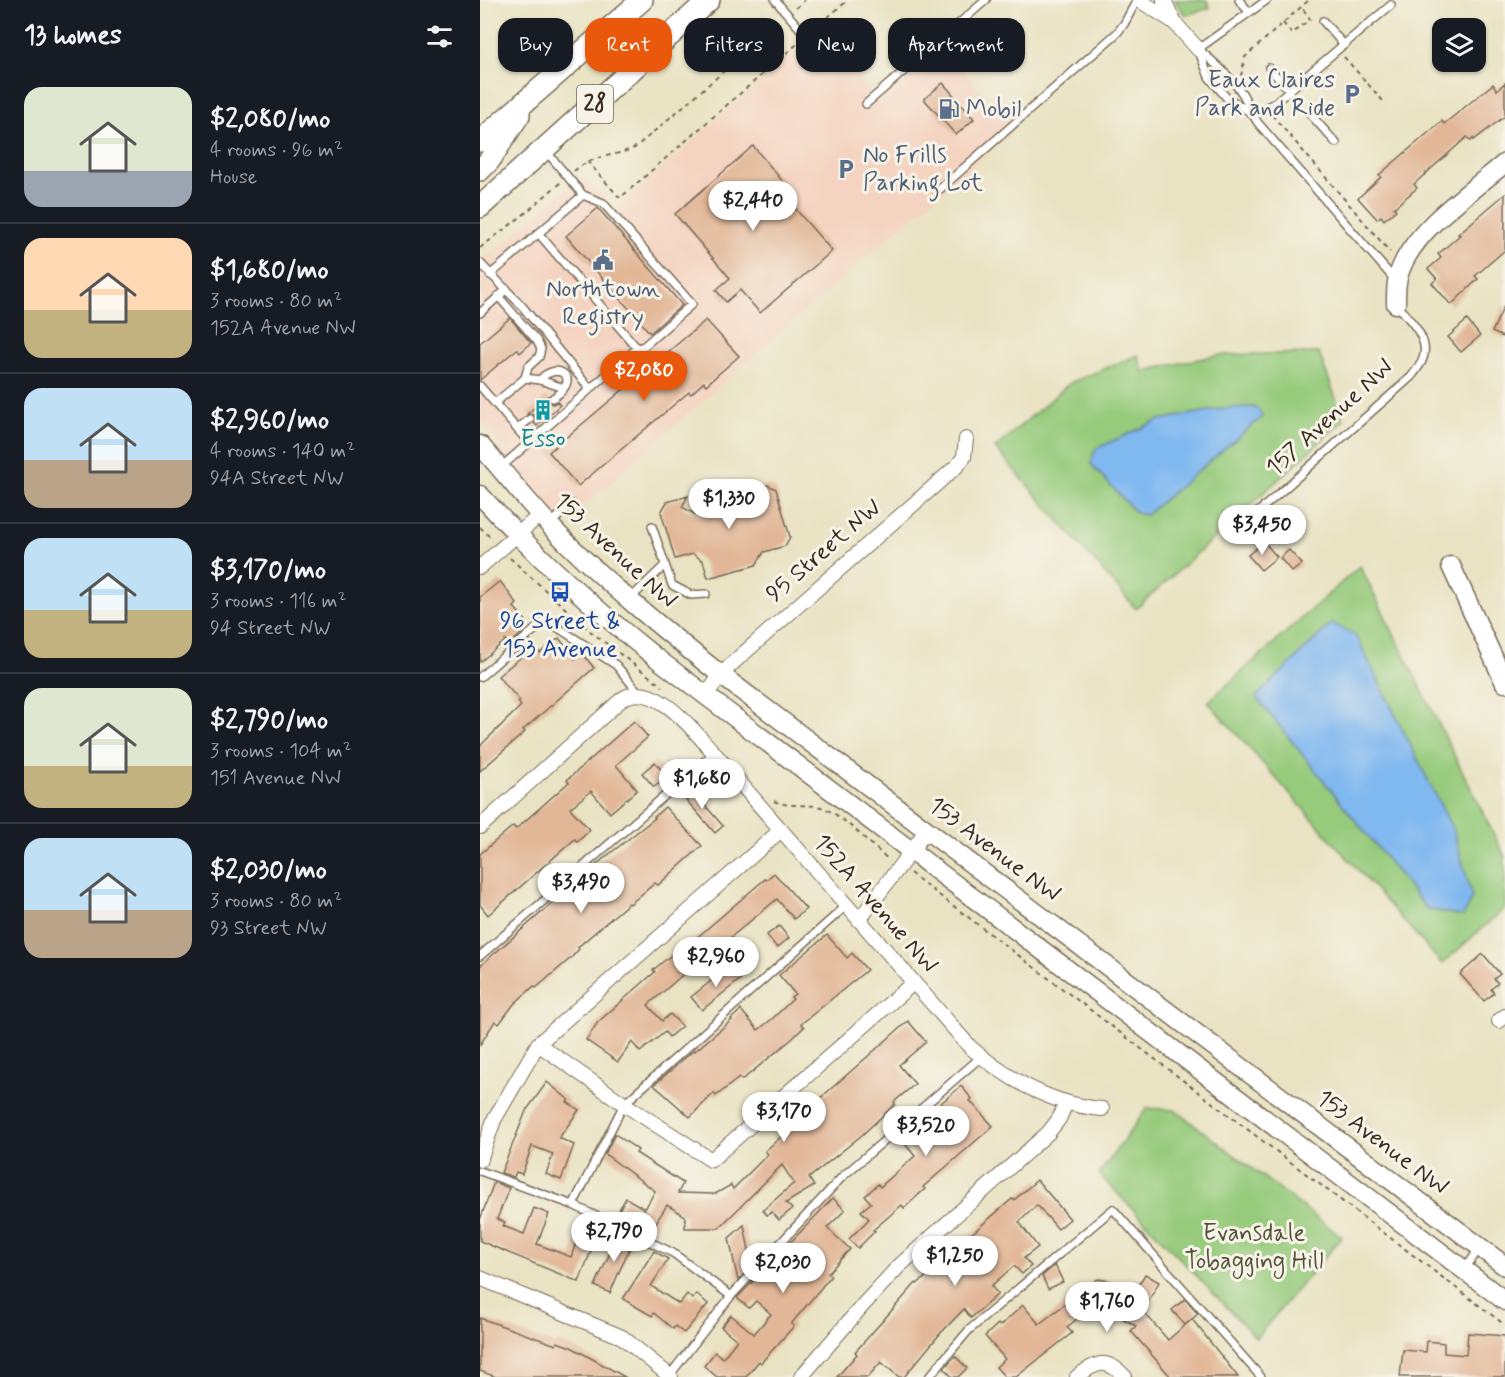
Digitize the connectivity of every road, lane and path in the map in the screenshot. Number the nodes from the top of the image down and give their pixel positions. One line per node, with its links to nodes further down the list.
1 (642, 0): 28 (main road, 28)
2 (709, 0): 36 (main road, 28)
3 (775, 0): 20 (lane)
4 (805, 0): 13 (path)
5 (848, 0): 16 (path)
6 (986, 0): 30 (lane)
7 (1138, 0): 18 (street); 42 (lane)
8 (1164, 0): 18 (street)
9 (1239, 0): 15 (lane)
10 (1267, 0): 15 (lane)
11 (1308, 0): 14 (path)
12 (1391, 5): 22 (lane)
13 (799, 6)
14 (1301, 6): 19 (path); 19 (path)
15 (1250, 12): 23 (lane)
16 (827, 18)
17 (1323, 21): 22 (lane)
18 (1174, 22): 23 (street)
19 (1283, 23): 26 (path)
20 (796, 24)
21 (796, 45): 37 (path)
22 (1341, 47): 27 (lane); 29 (path)
23 (1198, 49): 32 (lane); 32 (lane)
24 (1269, 68): 27 (lane)
25 (723, 72): 37 (path)
26 (1241, 80)
27 (1290, 91): 31 (lane)
28 (529, 100): 34 (main road); 40 (main road)
29 (1383, 101)
30 (866, 104)
31 (1266, 108): 32 (lane); 49 (path)
32 (1250, 112): 49 (lane)
33 (1311, 115): 35 (lane)
34 (480, 141)
35 (1335, 143)
36 (545, 150): 43 (lane); 44 (main road, 28)
37 (587, 161): 39 (path)
38 (1505, 163): 49 (main road)
39 (577, 168)
40 (480, 170)
41 (559, 184): 46 (path)
42 (940, 189)
43 (583, 195): 45 (lane); 54 (lane)
44 (480, 207)
45 (539, 234): 48 (lane); 54 (lane)
46 (480, 248)
47 (480, 263): 48 (lane)
48 (490, 274): 50 (lane)
49 (1400, 274): 52 (main road)
50 (507, 289): 51 (lane); 59 (lane)
51 (498, 296): 53 (lane); 55 (lane)
52 (1396, 304): 73 (lane, 157 Avenue NW)
53 (480, 313)
54 (637, 348): 59 (lane)
55 (525, 378): 56 (lane); 61 (lane)
56 (540, 380): 58 (lane); 58 (lane)
57 (480, 386): 61 (lane)
58 (564, 388): 60 (lane)
59 (590, 389): 65 (lane)
60 (554, 398)
61 (495, 403): 63 (lane)
62 (530, 418): 63 (lane)
63 (517, 429): 65 (lane)
64 (966, 439): 81 (street, 95 Street NW)
65 (529, 443): 67 (lane)
66 (480, 445): 67 (main road, 153 Avenue NW)
67 (500, 468): 70 (main road, 153 Avenue NW)
68 (480, 495): 74 (main road)
69 (572, 504): 70 (lane)
70 (544, 520): 74 (street); 80 (main road, 153 Avenue NW)
71 (652, 526): 76 (lane)
72 (480, 527): 75 (path)
73 (1241, 527)
74 (517, 535): 78 (street); 85 (main road)
75 (490, 538)
76 (664, 566): 79 (lane); 80 (lane)
77 (1451, 566): 83 (main road)
78 (480, 567)
79 (706, 594)
80 (629, 600): 81 (main road, 153 Avenue NW)
81 (721, 675): 85 (street, 95 Street NW); 89 (main road, 153 Avenue NW)
82 (480, 677): 84 (lane)
83 (1505, 683)
84 (639, 693): 86 (street, 152A Avenue NW); 87 (street)
85 (705, 696): 90 (main road)
86 (714, 753): 88 (street, 152A Avenue NW); 94 (lane)
87 (480, 827)
88 (781, 830): 92 (street, 152A Avenue NW); 96 (street)
89 (927, 830): 90 (street); 104 (main road, 153 Avenue NW)
90 (911, 852): 93 (street); 106 (main road)
91 (912, 874): 110 (path)
92 (846, 906): 93 (street, 152A Avenue NW); 99 (lane)
93 (859, 920): 95 (street, 152A Avenue NW)
94 (480, 956)
95 (914, 983): 97 (street, 152A Avenue NW); 99 (street)
96 (538, 1044): 99 (street); 101 (street)
97 (981, 1057): 98 (street, 152A Avenue NW); 108 (lane)
98 (1065, 1103): 100 (street, 152A Avenue NW); 112 (street)
99 (624, 1104): 103 (lane)
100 (1101, 1109)
101 (480, 1160)
102 (480, 1172): 103 (lane)
103 (573, 1205): 108 (lane)
104 (1480, 1247): 105 (main road, 153 Avenue NW); 106 (lane)
105 (1505, 1266)
106 (1465, 1269): 109 (main road)
107 (480, 1278): 111 (street)
108 (731, 1296): 111 (lane)
109 (1505, 1301)
110 (1505, 1325)
111 (670, 1376)
112 (801, 1377)
113 (929, 1377): 116 (lane)
114 (1077, 1377): 115 (street)
115 (1125, 1377)
116 (1261, 1377)

